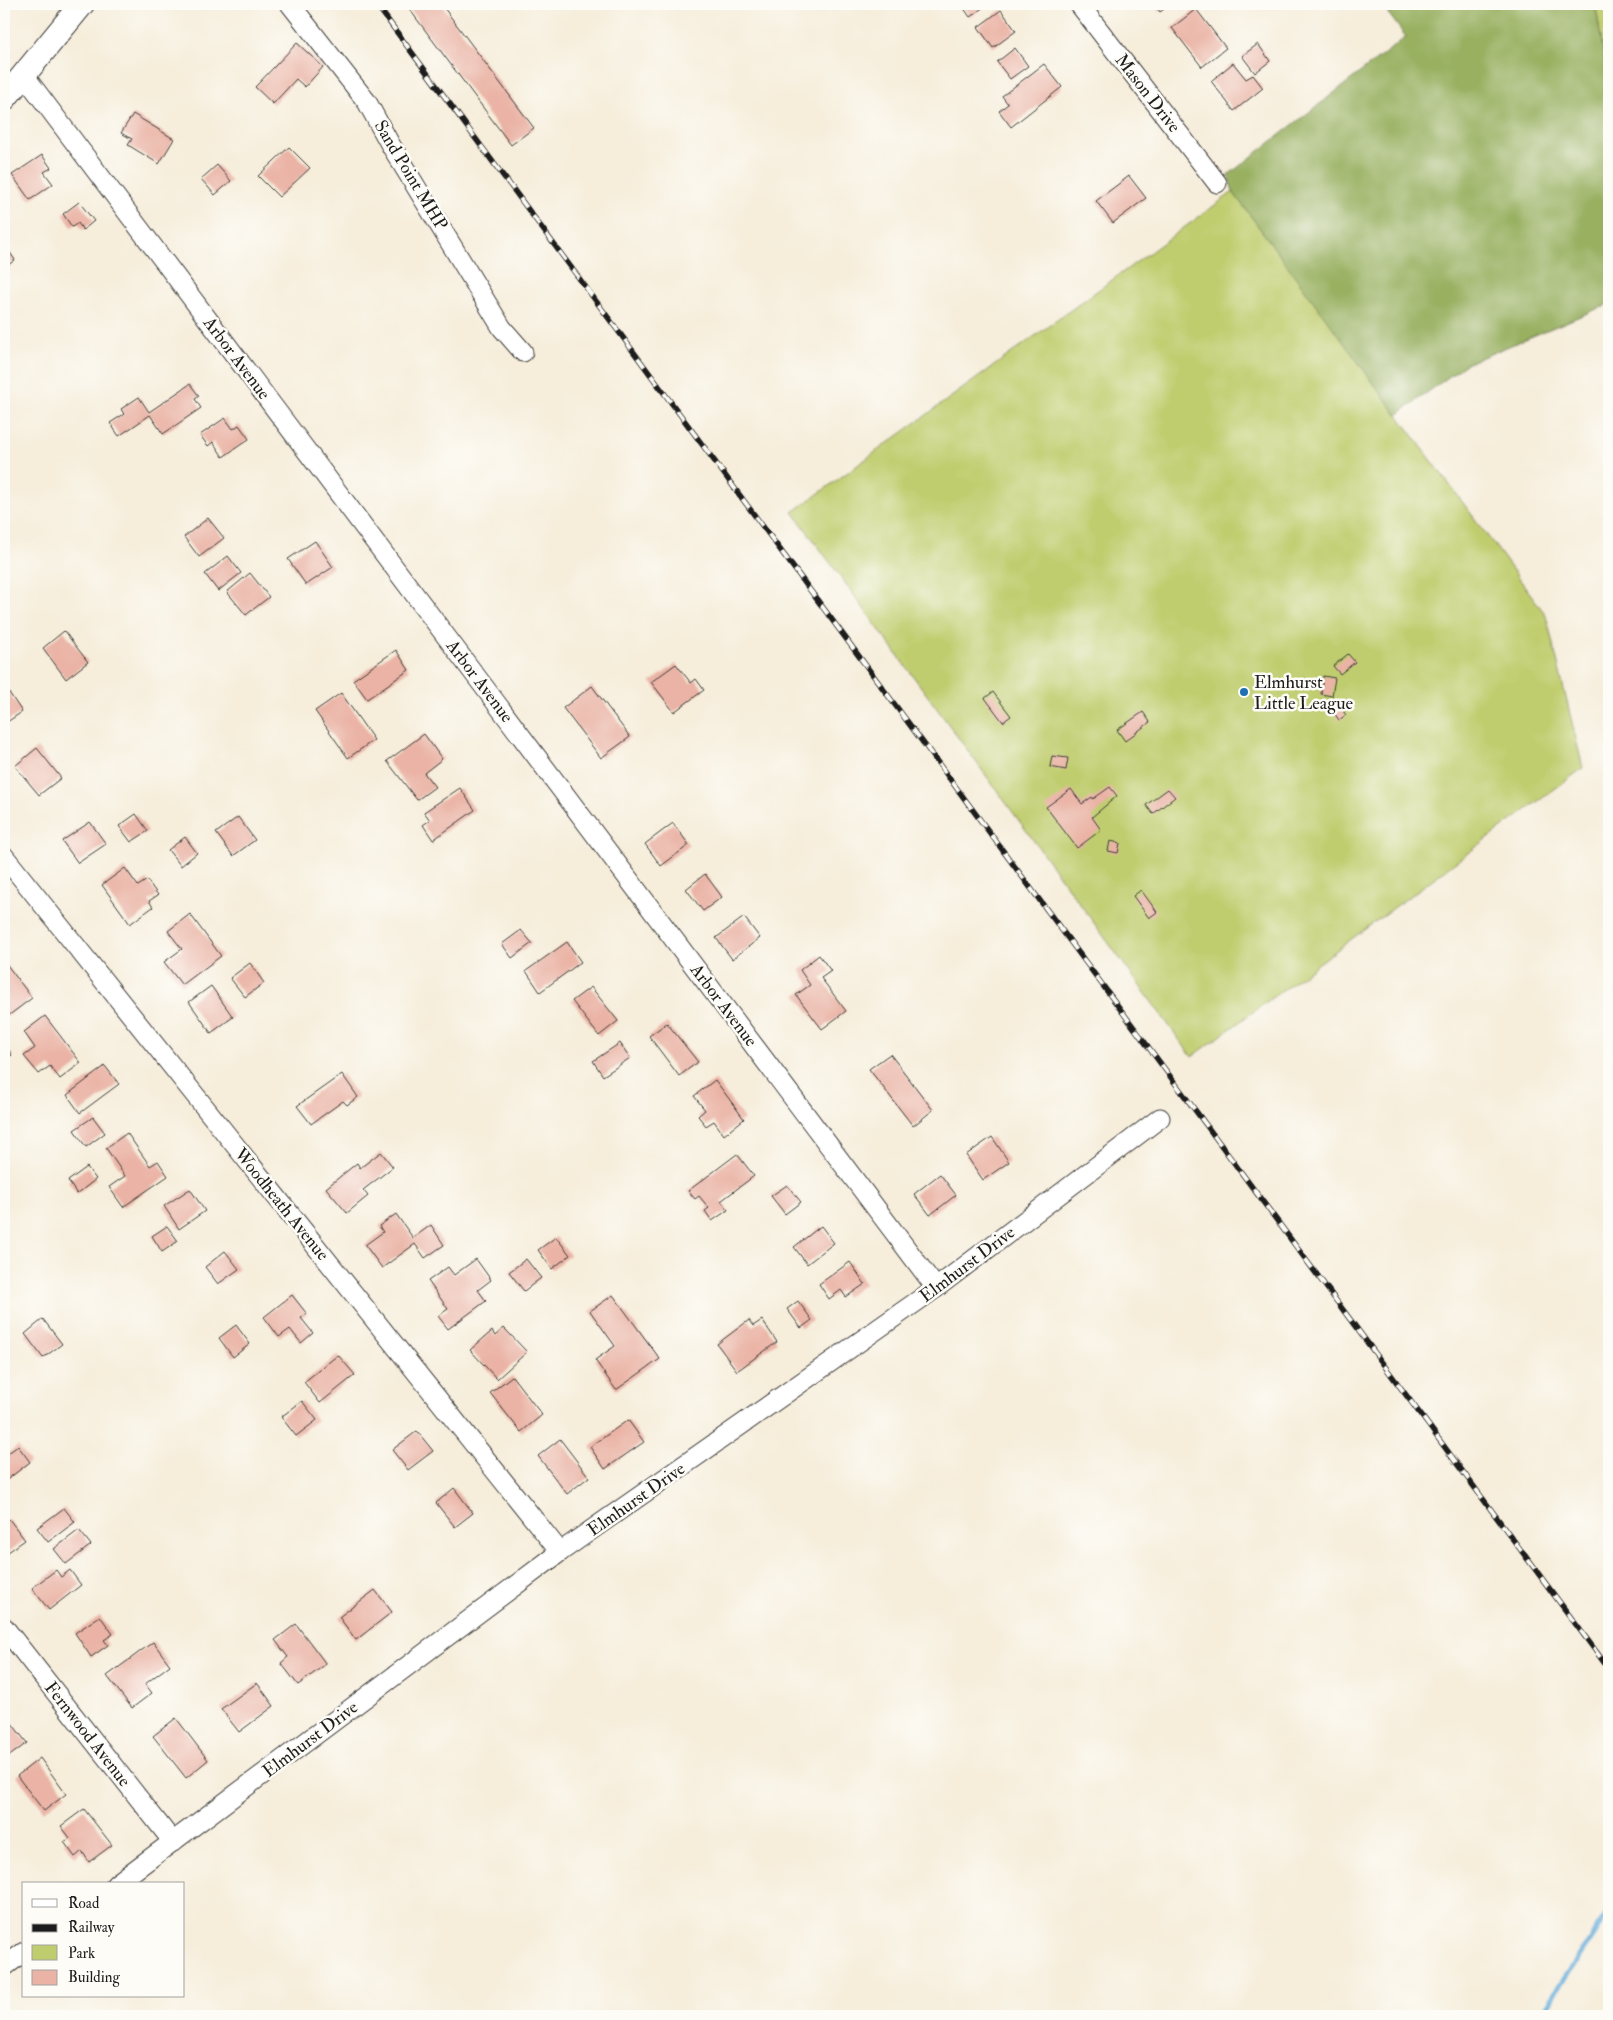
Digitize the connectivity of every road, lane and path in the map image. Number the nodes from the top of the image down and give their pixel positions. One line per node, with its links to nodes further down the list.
1 (82, 4): 4 (street)
2 (290, 4): 7 (street, Sand Point MHP)
3 (1079, 4): 6 (street, Mason Drive)
4 (24, 75): 5 (street); 10 (street, Arbor Avenue)
5 (4, 99)
6 (1217, 182)
7 (523, 352)
8 (4, 856): 11 (street, Woodheath Avenue)
9 (1160, 1118): 10 (street, Elmhurst Drive)
10 (936, 1288): 11 (street, Elmhurst Drive)
11 (560, 1552): 13 (street, Elmhurst Drive)
12 (4, 1627): 13 (street, Fernwood Avenue)
13 (173, 1842): 14 (street, Elmhurst Drive)
14 (119, 1882)
15 (22, 1954): 16 (street)
16 (4, 1967)

